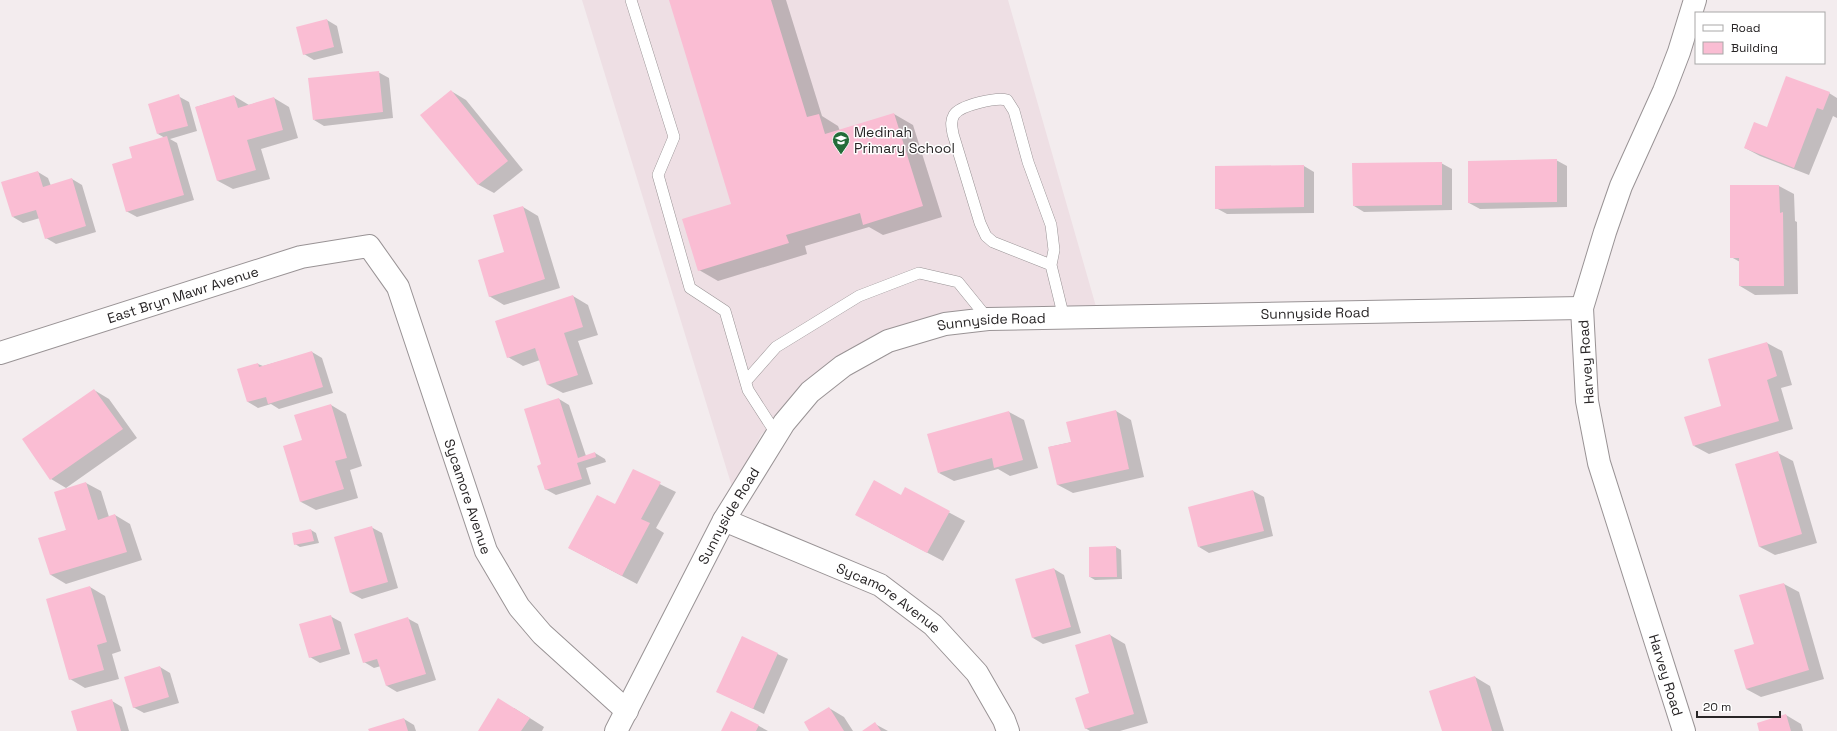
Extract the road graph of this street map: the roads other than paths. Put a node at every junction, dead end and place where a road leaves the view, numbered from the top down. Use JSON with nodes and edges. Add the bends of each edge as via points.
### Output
{"nodes":[{"id":1,"x":631,"y":0,"type":"edge"},
{"id":2,"x":1695,"y":0,"type":"edge"},
{"id":3,"x":369,"y":246,"type":"joint"},
{"id":4,"x":1051,"y":265,"type":"junction"},
{"id":5,"x":1582,"y":308,"type":"junction"},
{"id":6,"x":1064,"y":318,"type":"junction"},
{"id":7,"x":988,"y":319,"type":"junction"},
{"id":8,"x":0,"y":353,"type":"edge"},
{"id":9,"x":746,"y":381,"type":"junction"},
{"id":10,"x":777,"y":434,"type":"junction"},
{"id":11,"x":724,"y":520,"type":"junction"},
{"id":12,"x":626,"y":711,"type":"junction"},
{"id":13,"x":616,"y":731,"type":"edge"},
{"id":14,"x":1008,"y":731,"type":"edge"},
{"id":15,"x":1684,"y":731,"type":"edge"}],
"edges":[{"from":1,"to":9,"type":"lane","via":[[674,137],[658,175],[690,288],[725,311]]},
{"from":2,"to":5,"type":"street","name":"Harvey Road","via":[[1664,91],[1622,186],[1605,232]]},
{"from":3,"to":8,"type":"street","name":"East Bryn Mawr Avenue","via":[[301,257]]},
{"from":3,"to":12,"type":"street","name":"Sycamore Avenue","via":[[398,287],[486,551],[501,580],[542,634]]},
{"from":4,"to":4,"type":"lane","via":[[1054,250],[1051,225],[1028,162],[1014,111],[1007,100],[1001,98],[960,110],[954,114],[951,124],[953,134],[973,203],[986,236],[993,242]]},
{"from":4,"to":6,"type":"lane"},
{"from":5,"to":6,"type":"street","name":"Sunnyside Road"},
{"from":5,"to":15,"type":"street","name":"Harvey Road","via":[[1587,401],[1599,463]]},
{"from":6,"to":7,"type":"street","name":"Sunnyside Road"},
{"from":7,"to":9,"type":"lane","via":[[958,282],[919,273],[859,296],[776,347]]},
{"from":7,"to":10,"type":"street","name":"Sunnyside Road","via":[[945,324],[888,341],[849,362],[810,392]]},
{"from":9,"to":10,"type":"lane","via":[[748,390]]},
{"from":10,"to":11,"type":"street","name":"Sunnyside Road"},
{"from":11,"to":12,"type":"street","name":"Sunnyside Road"},
{"from":11,"to":14,"type":"street","name":"Sycamore Avenue","via":[[880,585],[933,625],[977,673]]},
{"from":12,"to":13,"type":"street","name":"Sunnyside Road"}]}
